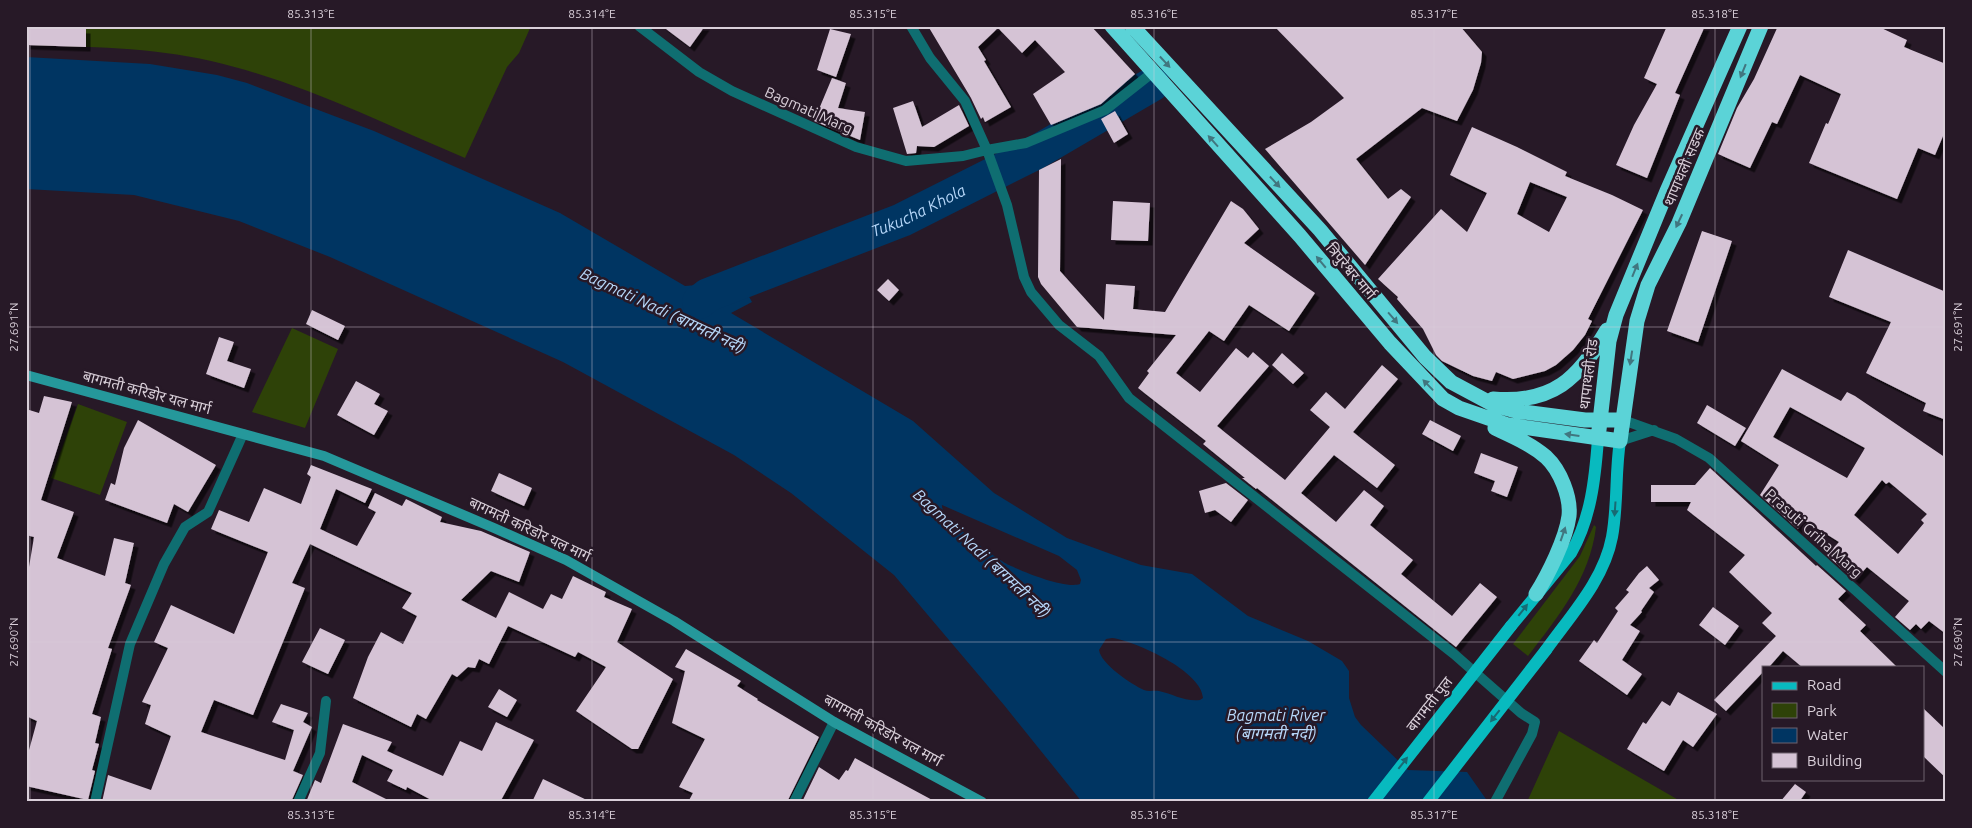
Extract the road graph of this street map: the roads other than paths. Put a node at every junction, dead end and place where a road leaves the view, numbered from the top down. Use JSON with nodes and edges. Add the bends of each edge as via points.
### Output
{"nodes":[{"id":1,"x":639,"y":26,"type":"edge"},
{"id":2,"x":911,"y":26,"type":"edge"},
{"id":3,"x":1112,"y":26,"type":"edge"},
{"id":4,"x":1132,"y":26,"type":"edge"},
{"id":5,"x":1740,"y":26,"type":"edge"},
{"id":6,"x":1761,"y":26,"type":"edge"},
{"id":7,"x":1152,"y":73,"type":"junction"},
{"id":8,"x":987,"y":150,"type":"junction"},
{"id":9,"x":1616,"y":315,"type":"junction"},
{"id":10,"x":26,"y":375,"type":"edge"},
{"id":11,"x":1474,"y":395,"type":"junction"},
{"id":12,"x":1468,"y":412,"type":"junction"},
{"id":13,"x":1623,"y":420,"type":"junction"},
{"id":14,"x":1600,"y":421,"type":"junction"},
{"id":15,"x":1654,"y":430,"type":"junction"},
{"id":16,"x":243,"y":434,"type":"junction"},
{"id":17,"x":1598,"y":439,"type":"junction"},
{"id":18,"x":1620,"y":441,"type":"junction"},
{"id":19,"x":1536,"y":594,"type":"junction"},
{"id":20,"x":1946,"y":672,"type":"edge"},
{"id":21,"x":326,"y":701,"type":"dead end"},
{"id":22,"x":834,"y":722,"type":"junction"},
{"id":23,"x":96,"y":802,"type":"edge"},
{"id":24,"x":298,"y":802,"type":"edge"},
{"id":25,"x":794,"y":802,"type":"edge"},
{"id":26,"x":982,"y":802,"type":"edge"},
{"id":27,"x":1373,"y":802,"type":"edge"},
{"id":28,"x":1428,"y":802,"type":"edge"},
{"id":29,"x":1495,"y":802,"type":"edge"}],
"edges":[{"from":1,"to":8,"type":"street","name":"Bagmati Marg","via":[[699,72],[732,91],[856,147],[906,161],[963,156]]},
{"from":2,"to":8,"type":"street","via":[[930,58],[965,101]]},
{"from":3,"to":7,"type":"highway","name":"त्रिपुरेश्वर मार्ग"},
{"from":4,"to":11,"type":"highway","name":"त्रिपुरेश्वर मार्ग","one_way":true,"via":[[1320,230],[1432,365],[1451,382]]},
{"from":9,"to":5,"type":"highway","name":"थापाथली सडक","one_way":true},
{"from":6,"to":13,"type":"highway","name":"थापाथली सडक","one_way":true,"via":[[1679,223],[1648,285],[1637,321]]},
{"from":7,"to":8,"type":"street","name":"Bagmati Marg","via":[[1104,110],[1026,143]]},
{"from":12,"to":7,"type":"highway","name":"त्रिपुरेश्वर मार्ग","one_way":true,"via":[[1443,399],[1428,385],[1300,236]]},
{"from":8,"to":29,"type":"street","via":[[1007,206],[1024,277],[1031,292],[1059,325],[1099,356],[1129,398],[1454,654],[1535,722],[1532,734]]},
{"from":9,"to":11,"type":"highway","via":[[1584,367],[1560,388],[1538,398],[1519,400]]},
{"from":9,"to":14,"type":"highway","name":"थापाथली रोड","via":[[1609,342]]},
{"from":10,"to":16,"type":"street","name":"बागमती करिडोर यल मार्ग"},
{"from":11,"to":14,"type":"highway","name":"त्रिपुरेश्वर मार्ग","via":[[1516,412]]},
{"from":17,"to":12,"type":"highway","name":"त्रिपुरेश्वर मार्ग","one_way":true,"via":[[1508,425]]},
{"from":19,"to":12,"type":"highway","one_way":true,"via":[[1569,517],[1566,492],[1546,457]]},
{"from":13,"to":14,"type":"highway","name":"त्रिपुरेश्वर मार्ग"},
{"from":13,"to":15,"type":"street","name":"Prasuti Griha Marg"},
{"from":13,"to":18,"type":"highway"},
{"from":14,"to":17,"type":"highway","name":"थापाथली रोड"},
{"from":15,"to":18,"type":"street"},
{"from":15,"to":20,"type":"street","name":"Prasuti Griha Marg","via":[[1708,458]]},
{"from":16,"to":22,"type":"street","name":"बागमती करिडोर यल मार्ग","via":[[324,456],[566,560],[674,621]]},
{"from":16,"to":23,"type":"street","via":[[208,512],[185,527],[164,564],[130,644]]},
{"from":17,"to":18,"type":"highway","name":"त्रिपुरेश्वर मार्ग"},
{"from":17,"to":19,"type":"main road","name":"बागमती पुल","via":[[1596,469],[1583,529],[1571,553]]},
{"from":18,"to":28,"type":"main road","one_way":true,"bridge":true,"via":[[1614,518],[1607,555],[1595,580],[1546,650]]},
{"from":27,"to":19,"type":"main road","name":"बागमती पुल","one_way":true,"bridge":true},
{"from":21,"to":24,"type":"street","via":[[320,753]]},
{"from":22,"to":25,"type":"street"},
{"from":22,"to":26,"type":"street","name":"बागमती करिडोर यल मार्ग"}]}
